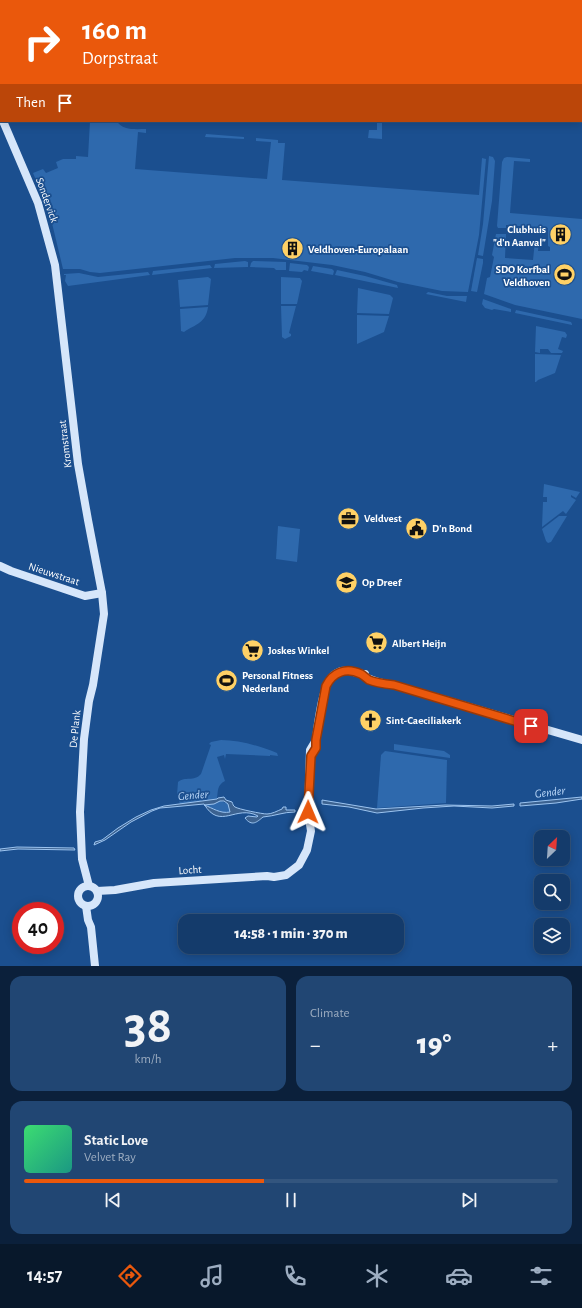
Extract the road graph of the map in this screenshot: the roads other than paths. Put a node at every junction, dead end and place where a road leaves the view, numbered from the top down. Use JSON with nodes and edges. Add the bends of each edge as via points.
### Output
{"nodes":[{"id":1,"x":3,"y":122,"type":"edge"},
{"id":2,"x":59,"y":290,"type":"joint"},
{"id":3,"x":0,"y":566,"type":"edge"},
{"id":4,"x":102,"y":593,"type":"junction"},
{"id":5,"x":582,"y":740,"type":"edge"},
{"id":6,"x":86,"y":887,"type":"junction"},
{"id":7,"x":98,"y":894,"type":"junction"},
{"id":8,"x":89,"y":906,"type":"junction"},
{"id":9,"x":95,"y":966,"type":"edge"}],
"edges":[{"from":1,"to":2,"type":"street","name":"Sondervick","via":[[38,203]]},
{"from":2,"to":4,"type":"street","name":"Kromstraat","via":[[78,464]]},
{"from":3,"to":4,"type":"street","name":"Nieuwstraat","via":[[85,596]]},
{"from":4,"to":6,"type":"street","name":"De Plank","via":[[104,614],[84,739],[80,812]]},
{"from":5,"to":7,"type":"street","name":"Locht","via":[[394,685],[368,680],[361,674],[341,671],[329,680],[316,740],[310,750],[311,831],[307,850],[299,865],[293,870],[267,876],[154,883]]},
{"from":6,"to":7,"type":"street","via":[[92,887]]},
{"from":6,"to":8,"type":"street","via":[[79,891],[78,897],[81,903]]},
{"from":7,"to":8,"type":"street","via":[[97,900]]},
{"from":8,"to":9,"type":"street","via":[[88,920]]}]}
